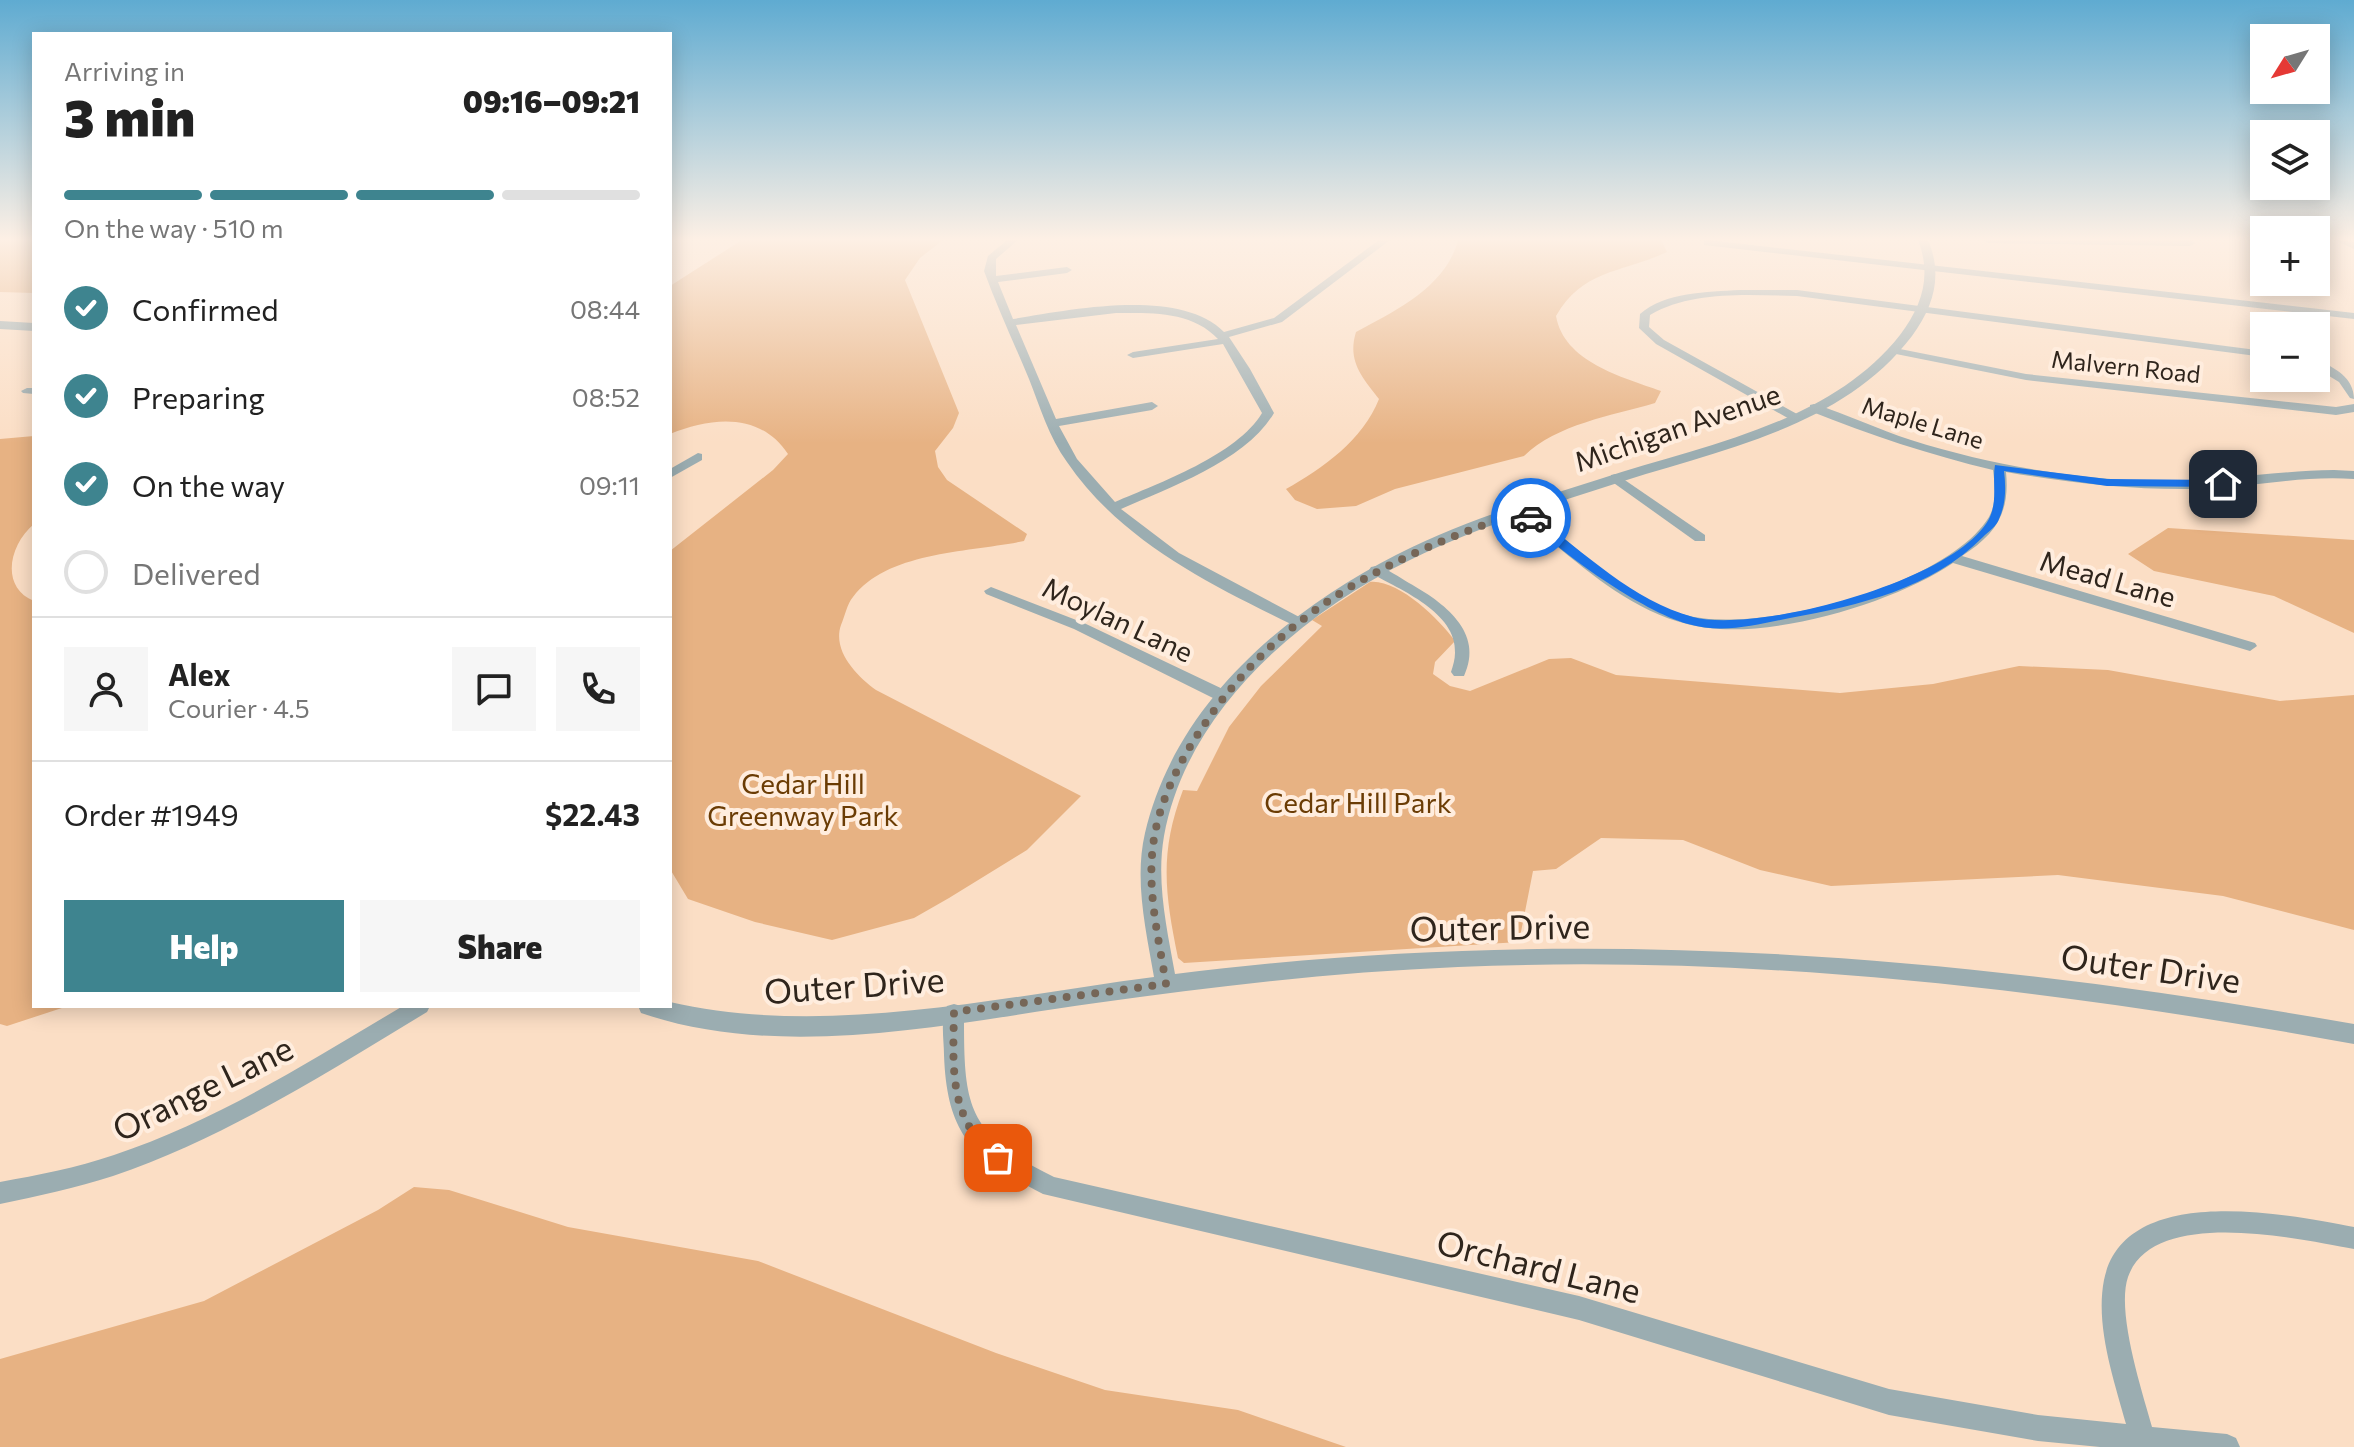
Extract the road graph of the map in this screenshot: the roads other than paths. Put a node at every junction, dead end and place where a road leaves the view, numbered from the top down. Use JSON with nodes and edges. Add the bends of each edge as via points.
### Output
{"nodes":[{"id":1,"x":1004,"y":308,"type":"edge"},
{"id":2,"x":1295,"y":308,"type":"edge"},
{"id":3,"x":1654,"y":308,"type":"edge"},
{"id":4,"x":1921,"y":308,"type":"edge"},
{"id":5,"x":1925,"y":308,"type":"junction"},
{"id":6,"x":2287,"y":308,"type":"edge"},
{"id":7,"x":2354,"y":316,"type":"edge"},
{"id":8,"x":1010,"y":323,"type":"junction"},
{"id":9,"x":0,"y":325,"type":"edge"},
{"id":10,"x":32,"y":327,"type":"edge"},
{"id":11,"x":1223,"y":339,"type":"junction"},
{"id":12,"x":1895,"y":351,"type":"junction"},
{"id":13,"x":2250,"y":352,"type":"edge"},
{"id":14,"x":1133,"y":355,"type":"dead end"},
{"id":15,"x":2330,"y":372,"type":"edge"},
{"id":16,"x":2354,"y":396,"type":"edge"},
{"id":17,"x":1152,"y":406,"type":"dead end"},
{"id":18,"x":1814,"y":408,"type":"junction"},
{"id":19,"x":2354,"y":408,"type":"edge"},
{"id":20,"x":1793,"y":417,"type":"junction"},
{"id":21,"x":1053,"y":423,"type":"junction"},
{"id":22,"x":698,"y":457,"type":"dead end"},
{"id":23,"x":1999,"y":467,"type":"junction"},
{"id":24,"x":672,"y":473,"type":"edge"},
{"id":25,"x":2354,"y":475,"type":"edge"},
{"id":26,"x":1616,"y":478,"type":"junction"},
{"id":27,"x":1113,"y":508,"type":"junction"},
{"id":28,"x":1523,"y":511,"type":"junction"},
{"id":29,"x":1700,"y":538,"type":"dead end"},
{"id":30,"x":1953,"y":558,"type":"junction"},
{"id":31,"x":1376,"y":570,"type":"junction"},
{"id":32,"x":991,"y":591,"type":"dead end"},
{"id":33,"x":1298,"y":622,"type":"junction"},
{"id":34,"x":2250,"y":646,"type":"dead end"},
{"id":35,"x":1459,"y":672,"type":"dead end"},
{"id":36,"x":1223,"y":696,"type":"junction"},
{"id":37,"x":1166,"y":984,"type":"junction"},
{"id":38,"x":417,"y":1008,"type":"edge"},
{"id":39,"x":657,"y":1008,"type":"edge"},
{"id":40,"x":954,"y":1012,"type":"junction"},
{"id":41,"x":2354,"y":1034,"type":"edge"},
{"id":42,"x":0,"y":1193,"type":"edge"},
{"id":43,"x":2354,"y":1238,"type":"edge"},
{"id":44,"x":2143,"y":1438,"type":"junction"},
{"id":45,"x":2227,"y":1447,"type":"edge"}],
"edges":[{"from":1,"to":8,"type":"street"},
{"from":2,"to":11,"type":"street","via":[[1278,320]]},
{"from":3,"to":20,"type":"street","via":[[1642,319],[1647,333]]},
{"from":4,"to":5,"type":"street"},
{"from":5,"to":12,"type":"street","name":"Michigan Avenue"},
{"from":5,"to":13,"type":"street"},
{"from":6,"to":7,"type":"street"},
{"from":8,"to":11,"type":"street","via":[[1137,309],[1206,323]]},
{"from":8,"to":21,"type":"street"},
{"from":9,"to":10,"type":"street"},
{"from":11,"to":14,"type":"street"},
{"from":11,"to":27,"type":"street","via":[[1259,394],[1268,413],[1265,422],[1209,462]]},
{"from":12,"to":18,"type":"street","name":"Michigan Avenue","via":[[1857,384]]},
{"from":12,"to":19,"type":"street","name":"Malvern Road","via":[[2026,377],[2336,411]]},
{"from":15,"to":16,"type":"street"},
{"from":17,"to":21,"type":"street"},
{"from":18,"to":20,"type":"street","name":"Michigan Avenue"},
{"from":18,"to":23,"type":"street","name":"Maple Lane","via":[[1924,451]]},
{"from":20,"to":26,"type":"street","name":"Michigan Avenue"},
{"from":21,"to":27,"type":"street","via":[[1074,464]]},
{"from":22,"to":24,"type":"street"},
{"from":23,"to":25,"type":"street","name":"Maple Lane","via":[[2071,479],[2168,485],[2314,473]]},
{"from":23,"to":30,"type":"street","via":[[1994,520]]},
{"from":26,"to":28,"type":"street","name":"Michigan Avenue"},
{"from":26,"to":29,"type":"street"},
{"from":27,"to":33,"type":"street","via":[[1199,572]]},
{"from":28,"to":30,"type":"street","via":[[1642,601],[1691,621],[1718,625],[1751,624],[1850,603],[1893,590]]},
{"from":28,"to":31,"type":"street","name":"Michigan Avenue"},
{"from":30,"to":34,"type":"street","name":"Mead Lane"},
{"from":31,"to":33,"type":"street","name":"Michigan Avenue"},
{"from":31,"to":35,"type":"street","via":[[1448,616],[1460,630],[1464,659]]},
{"from":32,"to":36,"type":"street","name":"Moylan Lane","via":[[1079,626]]},
{"from":33,"to":36,"type":"street","name":"Michigan Avenue"},
{"from":36,"to":37,"type":"street","name":"Michigan Avenue","via":[[1173,781],[1155,832],[1150,888]]},
{"from":37,"to":40,"type":"street","name":"Outer Drive"},
{"from":37,"to":41,"type":"street","name":"Outer Drive","via":[[1332,965],[1506,957],[1744,959],[2078,989]]},
{"from":38,"to":42,"type":"street","name":"Orange Lane","via":[[232,1116],[168,1147],[81,1177]]},
{"from":39,"to":40,"type":"street","name":"Outer Drive","via":[[718,1023],[786,1028]]},
{"from":40,"to":44,"type":"street","name":"Orchard Lane","via":[[953,1075],[966,1124],[995,1157],[1051,1187],[1579,1308],[1889,1402],[2038,1428]]},
{"from":43,"to":44,"type":"street","via":[[2212,1219],[2147,1238],[2129,1254],[2116,1274],[2114,1293],[2124,1369]]},
{"from":44,"to":45,"type":"street","name":"Orchard Lane"}]}
